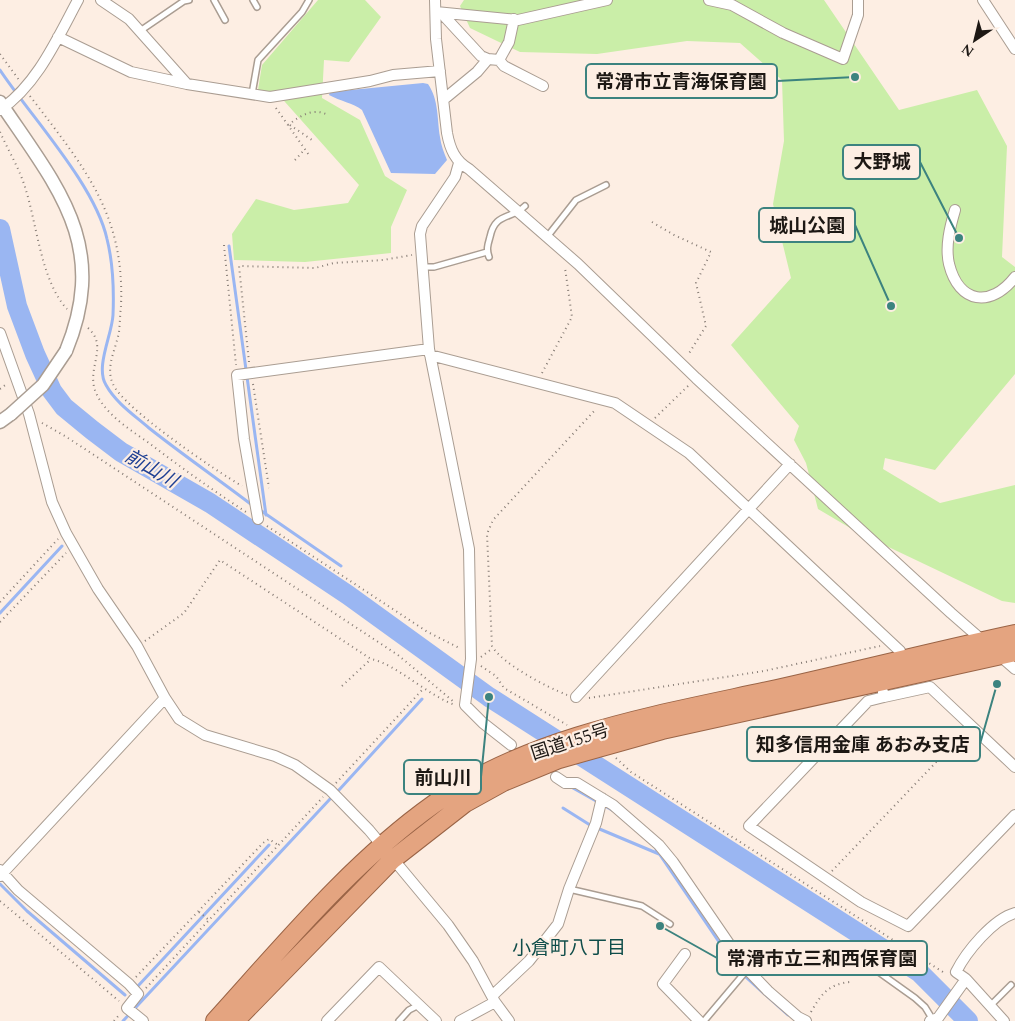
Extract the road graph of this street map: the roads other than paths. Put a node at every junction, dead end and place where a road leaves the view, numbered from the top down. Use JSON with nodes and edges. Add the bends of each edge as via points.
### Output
{"nodes":[{"id":1,"x":78,"y":0,"type":"edge"},
{"id":2,"x":101,"y":0,"type":"edge"},
{"id":3,"x":189,"y":0,"type":"edge"},
{"id":4,"x":214,"y":0,"type":"edge"},
{"id":5,"x":253,"y":0,"type":"edge"},
{"id":6,"x":309,"y":0,"type":"edge"},
{"id":7,"x":435,"y":0,"type":"edge"},
{"id":8,"x":607,"y":0,"type":"edge"},
{"id":9,"x":709,"y":0,"type":"edge"},
{"id":10,"x":858,"y":0,"type":"edge"},
{"id":11,"x":983,"y":0,"type":"edge"},
{"id":12,"x":257,"y":7,"type":"dead end"},
{"id":13,"x":440,"y":13,"type":"junction"},
{"id":14,"x":514,"y":19,"type":"junction"},
{"id":15,"x":225,"y":20,"type":"dead end"},
{"id":16,"x":140,"y":31,"type":"junction"},
{"id":17,"x":58,"y":37,"type":"junction"},
{"id":18,"x":1015,"y":49,"type":"edge"},
{"id":19,"x":488,"y":59,"type":"junction"},
{"id":20,"x":499,"y":60,"type":"junction"},
{"id":21,"x":440,"y":71,"type":"junction"},
{"id":22,"x":187,"y":84,"type":"junction"},
{"id":23,"x":543,"y":86,"type":"dead end"},
{"id":24,"x":252,"y":94,"type":"junction"},
{"id":25,"x":443,"y":100,"type":"junction"},
{"id":26,"x":1,"y":107,"type":"edge"},
{"id":27,"x":459,"y":163,"type":"junction"},
{"id":28,"x":606,"y":185,"type":"dead end"},
{"id":29,"x":521,"y":209,"type":"junction"},
{"id":30,"x":955,"y":210,"type":"dead end"},
{"id":31,"x":547,"y":237,"type":"junction"},
{"id":32,"x":422,"y":267,"type":"junction"},
{"id":33,"x":1015,"y":277,"type":"edge"},
{"id":34,"x":0,"y":333,"type":"edge"},
{"id":35,"x":430,"y":352,"type":"junction"},
{"id":36,"x":0,"y":422,"type":"edge"},
{"id":37,"x":790,"y":464,"type":"junction"},
{"id":38,"x":749,"y":509,"type":"junction"},
{"id":39,"x":258,"y":520,"type":"dead end"},
{"id":40,"x":1015,"y":634,"type":"edge"},
{"id":41,"x":984,"y":641,"type":"junction"},
{"id":42,"x":1008,"y":654,"type":"edge"},
{"id":43,"x":904,"y":661,"type":"junction"},
{"id":44,"x":1015,"y":668,"type":"edge"},
{"id":45,"x":882,"y":690,"type":"junction"},
{"id":46,"x":576,"y":697,"type":"road end"},
{"id":47,"x":165,"y":698,"type":"junction"},
{"id":48,"x":590,"y":742,"type":"junction"},
{"id":49,"x":512,"y":745,"type":"dead end"},
{"id":50,"x":1015,"y":767,"type":"edge"},
{"id":51,"x":556,"y":777,"type":"dead end"},
{"id":52,"x":602,"y":798,"type":"junction"},
{"id":53,"x":1015,"y":815,"type":"edge"},
{"id":54,"x":387,"y":853,"type":"junction"},
{"id":55,"x":1,"y":873,"type":"edge"},
{"id":56,"x":569,"y":889,"type":"junction"},
{"id":57,"x":1015,"y":913,"type":"edge"},
{"id":58,"x":670,"y":924,"type":"dead end"},
{"id":59,"x":845,"y":948,"type":"dead end"},
{"id":60,"x":685,"y":954,"type":"dead end"},
{"id":61,"x":747,"y":969,"type":"junction"},
{"id":62,"x":963,"y":982,"type":"junction"},
{"id":63,"x":1011,"y":985,"type":"dead end"},
{"id":64,"x":494,"y":999,"type":"junction"},
{"id":65,"x":419,"y":1005,"type":"junction"},
{"id":66,"x":991,"y":1005,"type":"junction"},
{"id":67,"x":133,"y":1013,"type":"edge"},
{"id":68,"x":938,"y":1019,"type":"edge"},
{"id":69,"x":215,"y":1021,"type":"edge"},
{"id":70,"x":235,"y":1021,"type":"edge"},
{"id":71,"x":327,"y":1021,"type":"edge"},
{"id":72,"x":399,"y":1021,"type":"edge"},
{"id":73,"x":436,"y":1021,"type":"edge"},
{"id":74,"x":460,"y":1021,"type":"edge"},
{"id":75,"x":509,"y":1021,"type":"edge"},
{"id":76,"x":699,"y":1021,"type":"edge"},
{"id":77,"x":704,"y":1021,"type":"edge"},
{"id":78,"x":806,"y":1021,"type":"edge"},
{"id":79,"x":1004,"y":1021,"type":"edge"}],
"edges":[{"from":1,"to":17,"type":"street"},
{"from":2,"to":16,"type":"street","via":[[129,19]]},
{"from":3,"to":16,"type":"lane"},
{"from":4,"to":15,"type":"lane"},
{"from":5,"to":12,"type":"lane"},
{"from":6,"to":24,"type":"lane","via":[[258,60]]},
{"from":7,"to":13,"type":"street"},
{"from":8,"to":14,"type":"street"},
{"from":9,"to":10,"type":"street","via":[[732,5],[783,33],[842,59],[858,15]]},
{"from":11,"to":18,"type":"street"},
{"from":13,"to":14,"type":"street"},
{"from":13,"to":19,"type":"street"},
{"from":13,"to":21,"type":"street"},
{"from":14,"to":20,"type":"street","via":[[509,42]]},
{"from":16,"to":22,"type":"street"},
{"from":17,"to":22,"type":"street","via":[[130,72]]},
{"from":17,"to":26,"type":"street","via":[[24,88]]},
{"from":19,"to":20,"type":"street"},
{"from":19,"to":25,"type":"street"},
{"from":20,"to":23,"type":"street","via":[[504,66]]},
{"from":21,"to":24,"type":"street","via":[[393,75],[270,97]]},
{"from":21,"to":25,"type":"street"},
{"from":22,"to":24,"type":"street"},
{"from":25,"to":27,"type":"street","via":[[450,147]]},
{"from":26,"to":36,"type":"street","bridge":true,"via":[[58,188],[70,212],[83,259],[80,310],[66,350],[43,385]]},
{"from":27,"to":29,"type":"street"},
{"from":27,"to":32,"type":"street","via":[[455,177],[422,226]]},
{"from":28,"to":31,"type":"lane","via":[[576,200]]},
{"from":29,"to":31,"type":"street"},
{"from":29,"to":32,"type":"lane","via":[[505,216],[491,228],[488,254]]},
{"from":30,"to":33,"type":"street","via":[[949,230],[948,253],[959,287],[972,297],[981,299],[991,297],[1008,286]]},
{"from":31,"to":37,"type":"street"},
{"from":32,"to":35,"type":"street"},
{"from":34,"to":47,"type":"street","via":[[31,422],[52,502],[73,547],[137,646]]},
{"from":35,"to":38,"type":"street","via":[[615,403],[690,453]]},
{"from":35,"to":39,"type":"street","via":[[237,375]]},
{"from":35,"to":49,"type":"street","via":[[469,549],[471,663],[465,695],[467,709]]},
{"from":37,"to":38,"type":"street"},
{"from":37,"to":41,"type":"street"},
{"from":38,"to":43,"type":"street","via":[[900,651]]},
{"from":38,"to":46,"type":"street"},
{"from":40,"to":41,"type":"highway","name":"国道155号"},
{"from":41,"to":42,"type":"street"},
{"from":41,"to":43,"type":"highway","name":"国道155号"},
{"from":42,"to":44,"type":"street"},
{"from":42,"to":45,"type":"highway","name":"国道155号"},
{"from":43,"to":48,"type":"highway","name":"国道155号","via":[[652,717]]},
{"from":45,"to":48,"type":"highway","name":"国道155号"},
{"from":45,"to":50,"type":"street","via":[[930,687]]},
{"from":45,"to":53,"type":"street","via":[[749,826],[861,902],[908,926]]},
{"from":47,"to":54,"type":"street","via":[[179,719],[195,730],[306,771],[330,790]]},
{"from":47,"to":55,"type":"street"},
{"from":48,"to":54,"type":"highway","name":"国道155号","via":[[503,782]]},
{"from":48,"to":54,"type":"highway","name":"国道155号","via":[[543,748],[463,786],[435,803]]},
{"from":51,"to":52,"type":"street","via":[[565,783],[577,783]]},
{"from":52,"to":56,"type":"street","via":[[596,823]]},
{"from":52,"to":61,"type":"street","via":[[629,816],[673,862]]},
{"from":54,"to":64,"type":"street","via":[[448,924],[474,961]]},
{"from":54,"to":69,"type":"highway","name":"国道155号","via":[[345,882]]},
{"from":54,"to":70,"type":"highway","name":"国道155号"},
{"from":55,"to":67,"type":"street","via":[[129,984],[138,994]]},
{"from":56,"to":58,"type":"lane","via":[[642,906]]},
{"from":56,"to":64,"type":"street","via":[[558,924]]},
{"from":57,"to":62,"type":"street","via":[[985,934],[964,957],[956,972]]},
{"from":59,"to":68,"type":"lane","via":[[915,998]]},
{"from":60,"to":76,"type":"street","via":[[663,984]]},
{"from":61,"to":77,"type":"lane"},
{"from":61,"to":78,"type":"street","via":[[768,991]]},
{"from":62,"to":66,"type":"street"},
{"from":62,"to":68,"type":"street"},
{"from":63,"to":66,"type":"lane"},
{"from":64,"to":74,"type":"street"},
{"from":64,"to":75,"type":"street"},
{"from":65,"to":71,"type":"street","via":[[379,967]]},
{"from":65,"to":72,"type":"lane"},
{"from":65,"to":73,"type":"street"},
{"from":66,"to":79,"type":"street"}]}
